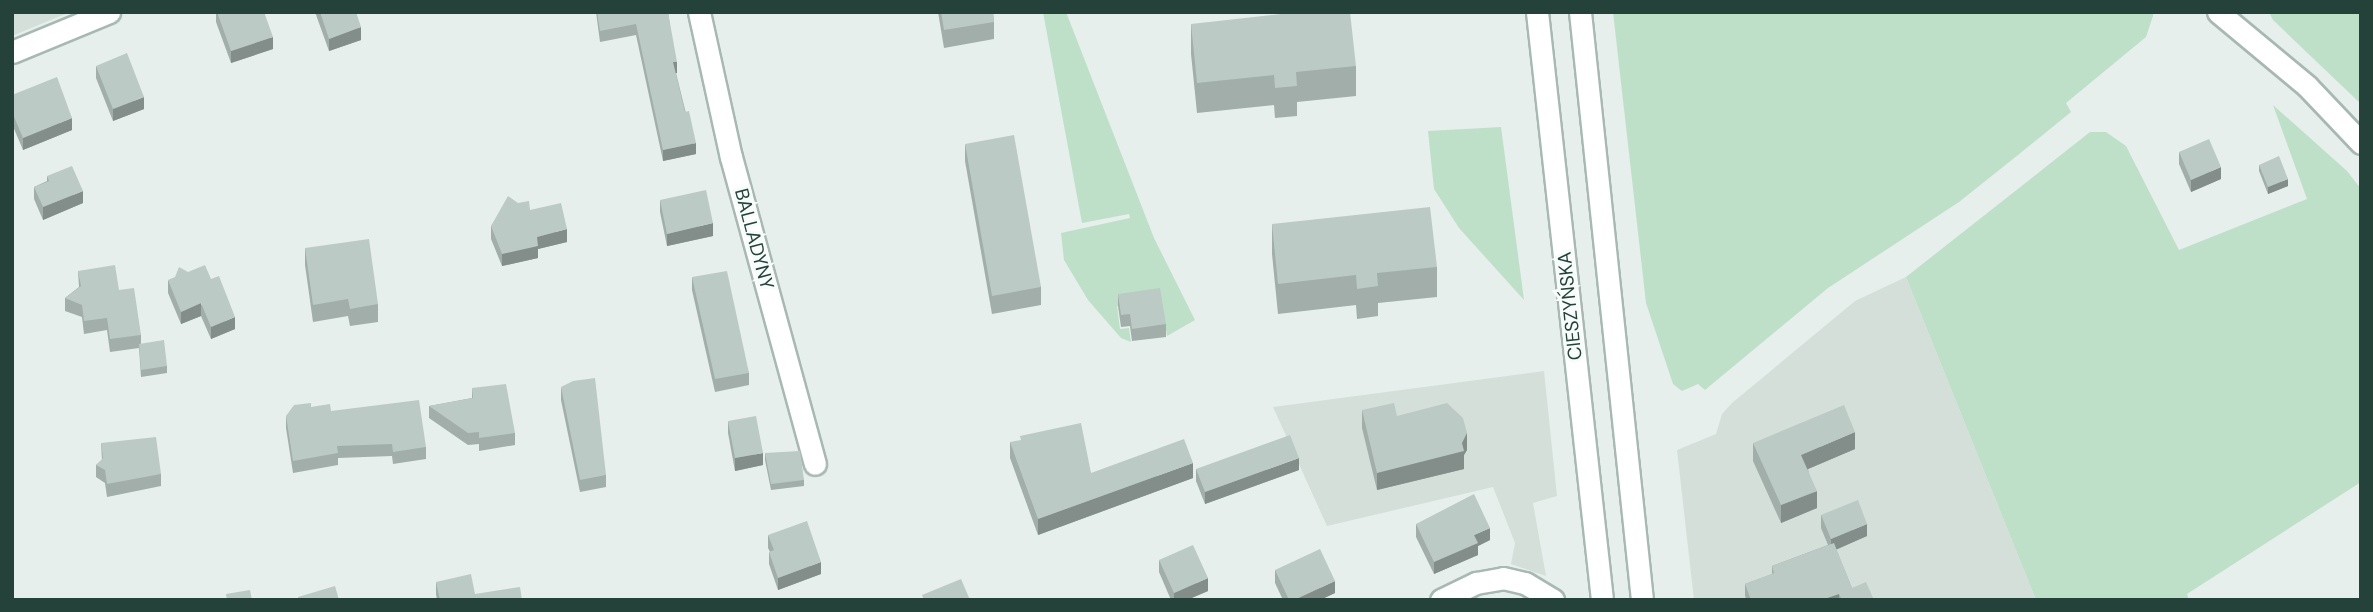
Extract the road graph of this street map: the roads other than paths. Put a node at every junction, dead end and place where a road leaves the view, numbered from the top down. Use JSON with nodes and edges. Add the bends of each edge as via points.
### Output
{"nodes":[{"id":1,"x":109,"y":12,"type":"edge"},
{"id":2,"x":699,"y":12,"type":"edge"},
{"id":3,"x":1537,"y":12,"type":"edge"},
{"id":4,"x":1580,"y":12,"type":"edge"},
{"id":5,"x":2218,"y":12,"type":"edge"},
{"id":6,"x":12,"y":52,"type":"edge"},
{"id":7,"x":2361,"y":142,"type":"edge"},
{"id":8,"x":815,"y":464,"type":"dead end"},
{"id":9,"x":1441,"y":600,"type":"edge"},
{"id":10,"x":1553,"y":600,"type":"edge"},
{"id":11,"x":1602,"y":600,"type":"edge"},
{"id":12,"x":1642,"y":600,"type":"edge"}],
"edges":[{"from":1,"to":6,"type":"main road"},
{"from":2,"to":8,"type":"main road","name":"BALLADYNY","via":[[731,157]]},
{"from":3,"to":11,"type":"main road","name":"CIESZYŃSKA"},
{"from":4,"to":12,"type":"main road","name":"CIESZYŃSKA"},
{"from":5,"to":7,"type":"main road","via":[[2307,86]]},
{"from":9,"to":10,"type":"main road","via":[[1476,583],[1503,578],[1525,583]]}]}
